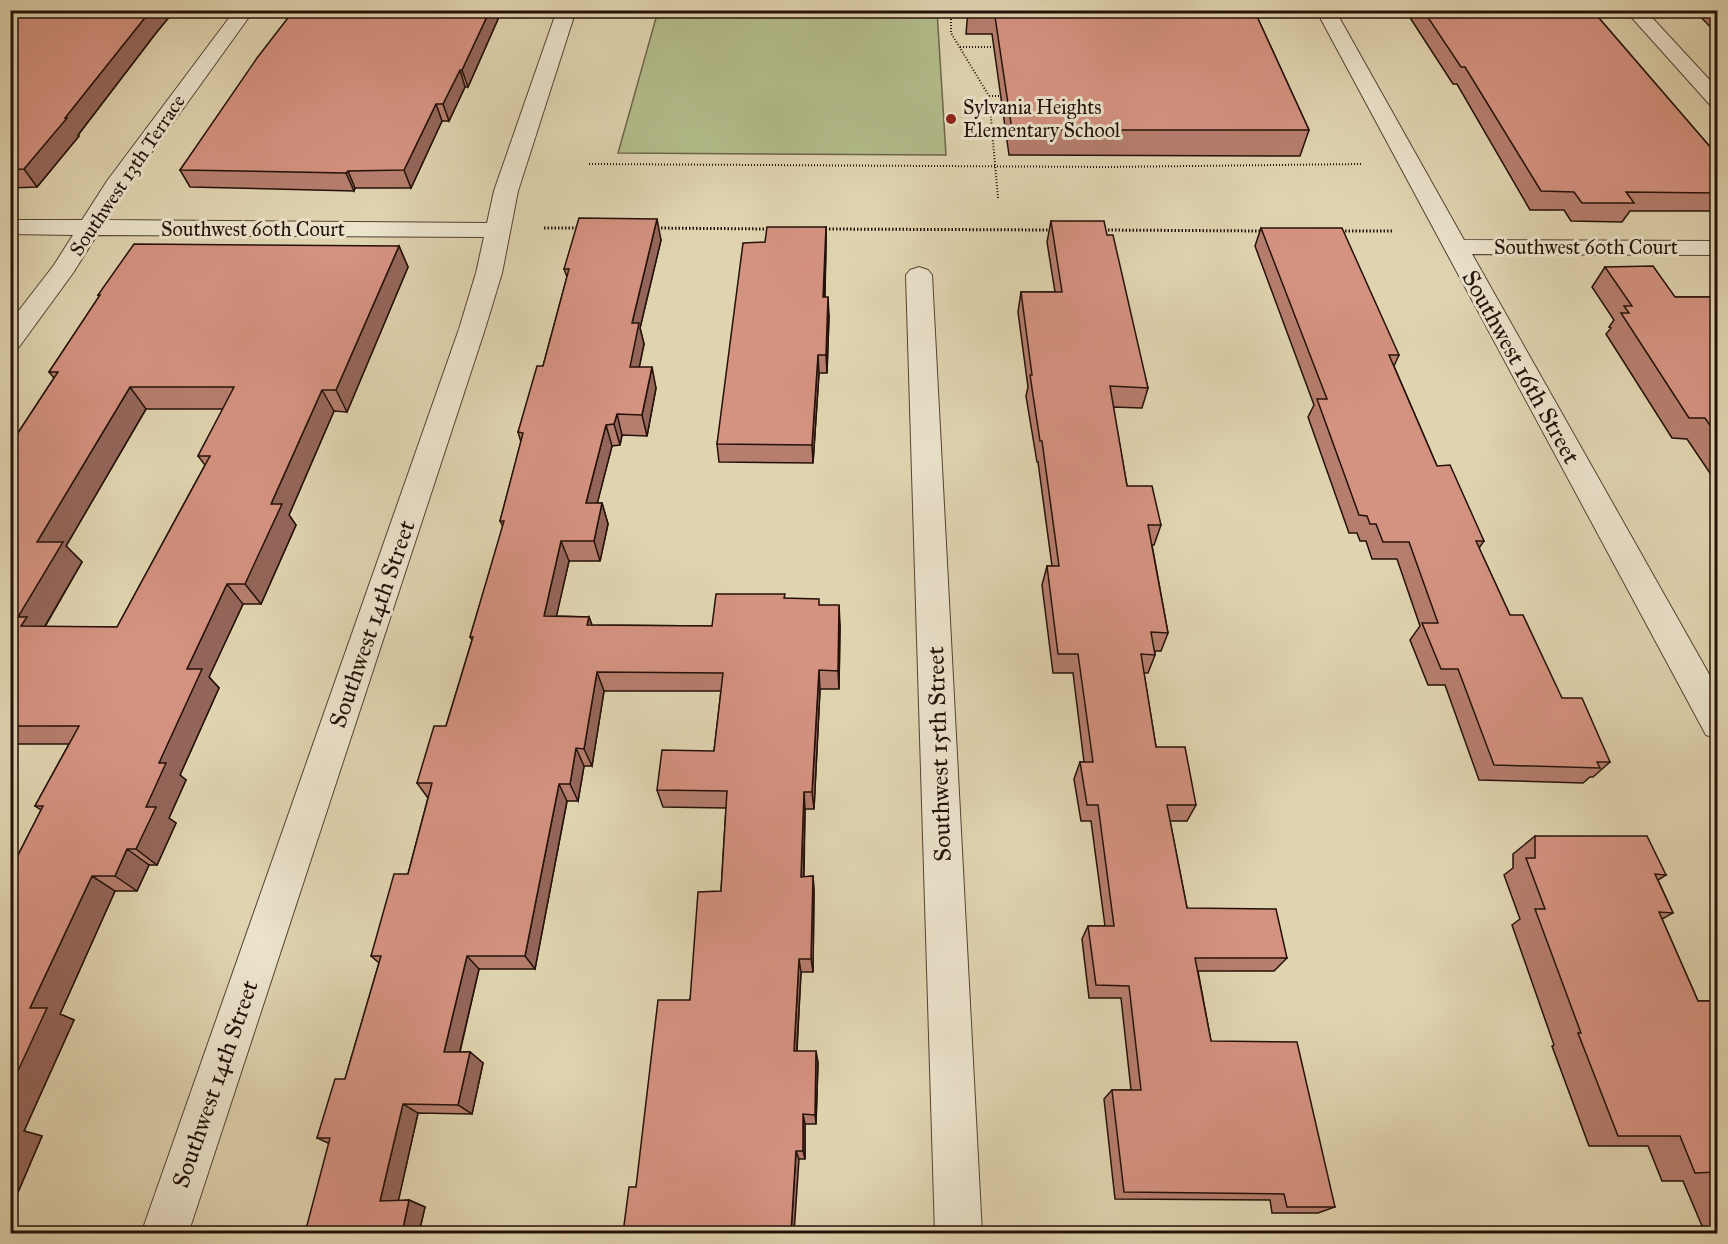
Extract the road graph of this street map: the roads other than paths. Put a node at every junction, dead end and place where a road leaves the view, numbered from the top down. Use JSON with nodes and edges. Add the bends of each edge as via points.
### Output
{"nodes":[{"id":1,"x":245,"y":10,"type":"edge"},
{"id":2,"x":567,"y":10,"type":"edge"},
{"id":3,"x":1325,"y":10,"type":"edge"},
{"id":4,"x":1634,"y":10,"type":"edge"},
{"id":5,"x":1718,"y":102,"type":"edge"},
{"id":6,"x":10,"y":227,"type":"edge"},
{"id":7,"x":89,"y":227,"type":"junction"},
{"id":8,"x":496,"y":230,"type":"junction"},
{"id":9,"x":1455,"y":247,"type":"junction"},
{"id":10,"x":1718,"y":248,"type":"edge"},
{"id":11,"x":919,"y":275,"type":"dead end"},
{"id":12,"x":10,"y":341,"type":"edge"},
{"id":13,"x":1718,"y":724,"type":"edge"},
{"id":14,"x":164,"y":1233,"type":"edge"},
{"id":15,"x":959,"y":1233,"type":"edge"}],
"edges":[{"from":1,"to":7,"type":"street","name":"Southwest 13th Terrace"},
{"from":2,"to":8,"type":"street","name":"Southwest 14th Street"},
{"from":3,"to":9,"type":"street","name":"Southwest 16th Street"},
{"from":4,"to":5,"type":"street"},
{"from":6,"to":7,"type":"street","name":"Southwest 60th Court"},
{"from":7,"to":8,"type":"street","name":"Southwest 60th Court"},
{"from":7,"to":12,"type":"street","name":"Southwest 13th Terrace"},
{"from":8,"to":14,"type":"street","name":"Southwest 14th Street","via":[[489,273],[472,329]]},
{"from":9,"to":10,"type":"street","name":"Southwest 60th Court"},
{"from":9,"to":13,"type":"street","name":"Southwest 16th Street"},
{"from":11,"to":15,"type":"street","name":"Southwest 15th Street"}]}
